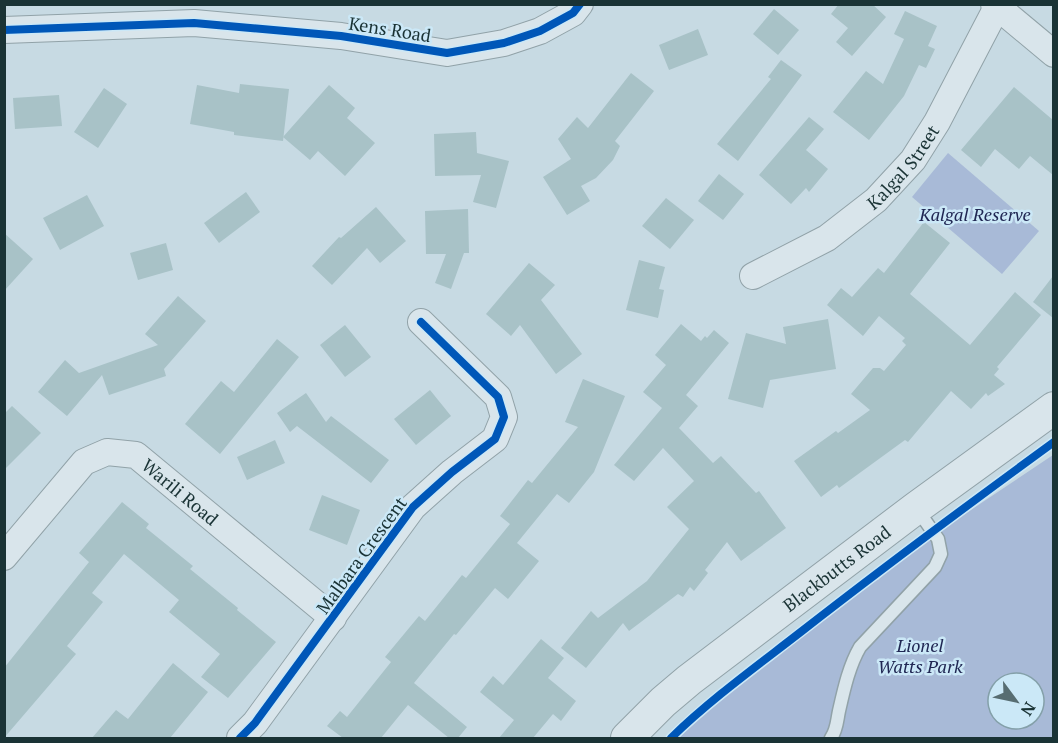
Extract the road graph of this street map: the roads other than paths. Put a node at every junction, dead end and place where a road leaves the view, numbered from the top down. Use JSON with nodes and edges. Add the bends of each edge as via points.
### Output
{"nodes":[{"id":1,"x":580,"y":4,"type":"edge"},
{"id":2,"x":996,"y":6,"type":"edge"},
{"id":3,"x":194,"y":14,"type":"edge"},
{"id":4,"x":4,"y":30,"type":"edge"},
{"id":5,"x":1053,"y":54,"type":"edge"},
{"id":6,"x":753,"y":276,"type":"dead end"},
{"id":7,"x":421,"y":322,"type":"dead end"},
{"id":8,"x":1053,"y":408,"type":"edge"},
{"id":9,"x":916,"y":508,"type":"junction"},
{"id":10,"x":4,"y":557,"type":"edge"},
{"id":11,"x":333,"y":618,"type":"junction"},
{"id":12,"x":240,"y":738,"type":"edge"},
{"id":13,"x":627,"y":738,"type":"edge"},
{"id":14,"x":831,"y":738,"type":"edge"}],
"edges":[{"from":1,"to":3,"type":"street","name":"Kens Road","via":[[573,13],[540,31],[504,43],[447,53]]},
{"from":2,"to":5,"type":"street"},
{"from":2,"to":6,"type":"street","name":"Kalgal Street","via":[[937,122],[913,160],[876,200],[827,238]]},
{"from":3,"to":4,"type":"street","name":"Kens Road"},
{"from":7,"to":11,"type":"street","name":"Malbara Crescent","via":[[498,397],[504,417],[495,439],[413,507]]},
{"from":8,"to":9,"type":"street","name":"Blackbutts Road"},
{"from":9,"to":13,"type":"street","name":"Blackbutts Road","via":[[689,680]]},
{"from":9,"to":14,"type":"lane","via":[[938,539],[941,554],[935,567],[860,646],[853,658]]},
{"from":10,"to":11,"type":"street","name":"Warili Road","via":[[84,462],[106,452],[136,455]]},
{"from":11,"to":12,"type":"street","name":"Malbara Crescent"}]}
